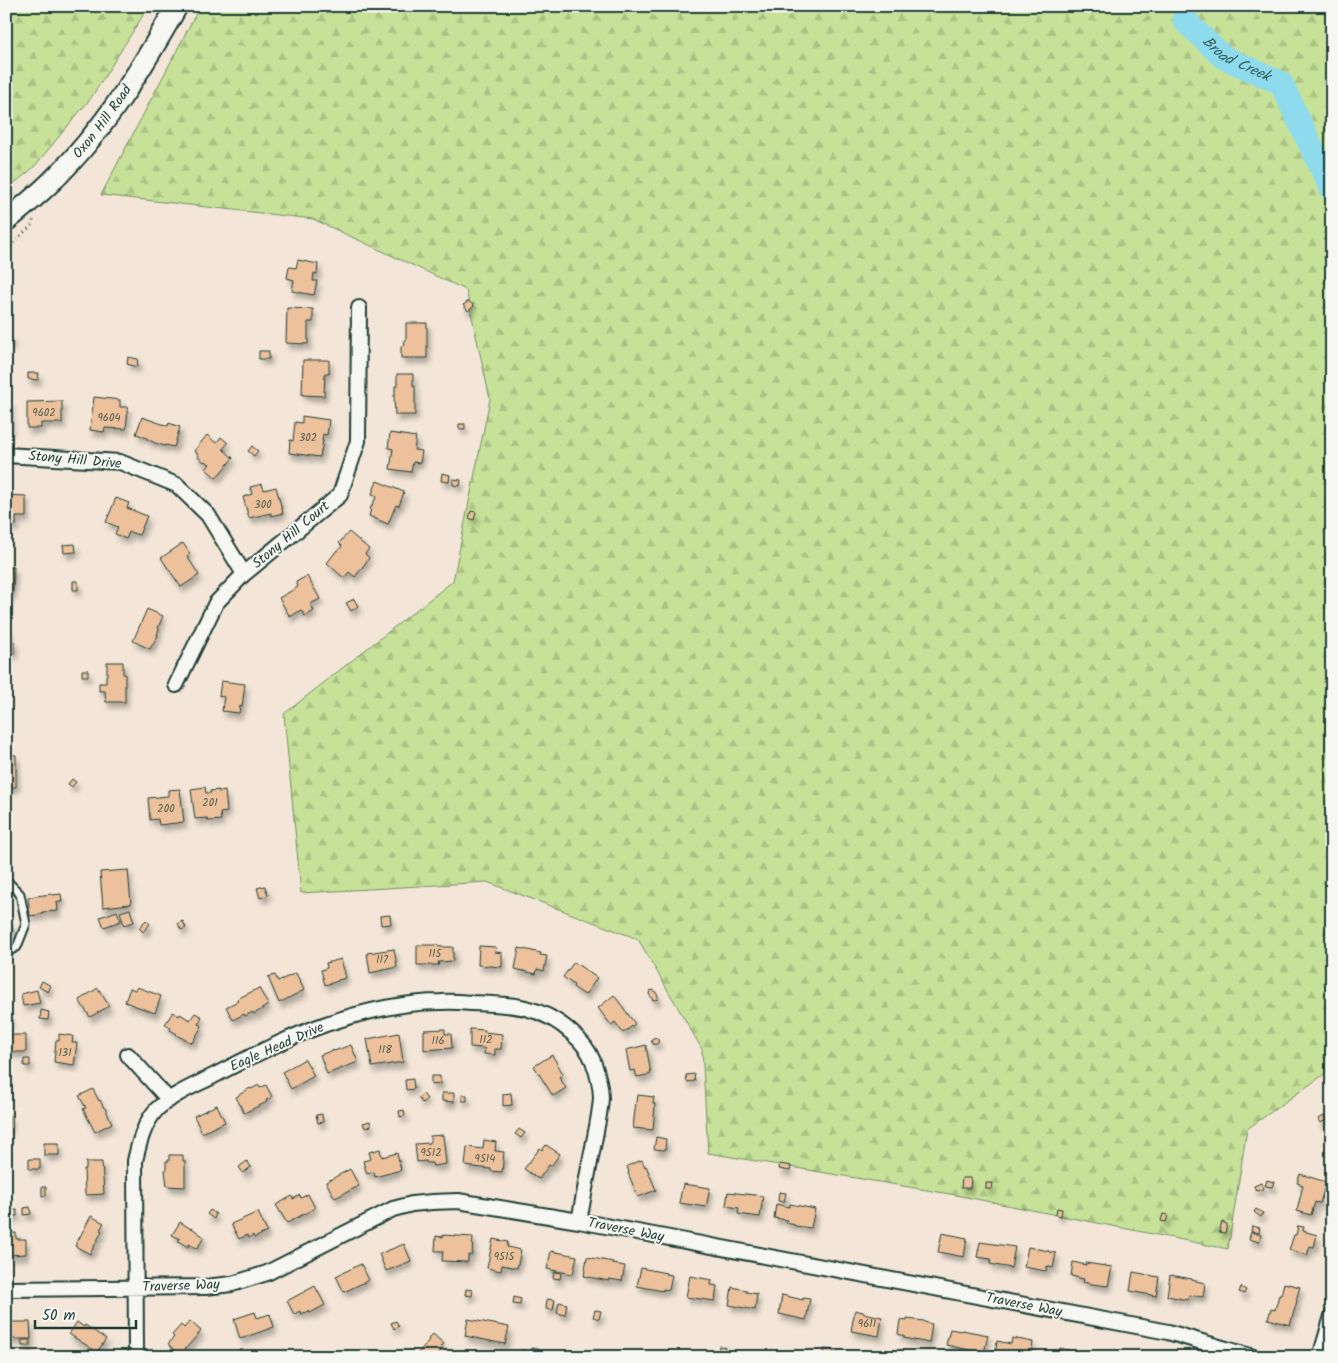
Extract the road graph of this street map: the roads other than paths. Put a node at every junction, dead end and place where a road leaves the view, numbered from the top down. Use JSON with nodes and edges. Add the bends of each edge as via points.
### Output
{"nodes":[{"id":1,"x":177,"y":6,"type":"edge"},
{"id":2,"x":6,"y":222,"type":"edge"},
{"id":3,"x":359,"y":308,"type":"dead end"},
{"id":4,"x":6,"y":455,"type":"edge"},
{"id":5,"x":244,"y":574,"type":"junction"},
{"id":6,"x":176,"y":685,"type":"dead end"},
{"id":7,"x":6,"y":882,"type":"edge"},
{"id":8,"x":6,"y":953,"type":"edge"},
{"id":9,"x":128,"y":1055,"type":"dead end"},
{"id":10,"x":169,"y":1100,"type":"junction"},
{"id":11,"x":579,"y":1221,"type":"junction"},
{"id":12,"x":136,"y":1288,"type":"junction"},
{"id":13,"x":6,"y":1290,"type":"edge"},
{"id":14,"x":1332,"y":1316,"type":"edge"},
{"id":15,"x":136,"y":1357,"type":"edge"},
{"id":16,"x":1253,"y":1357,"type":"edge"},
{"id":17,"x":1320,"y":1357,"type":"edge"}],
"edges":[{"from":1,"to":2,"type":"main road","name":"Oxon Hill Road","via":[[130,85],[87,142],[53,180]]},
{"from":3,"to":5,"type":"street","name":"Stony Hill Court","via":[[358,441],[340,495]]},
{"from":4,"to":5,"type":"street","name":"Stony Hill Drive","via":[[120,462],[177,485],[208,515]]},
{"from":5,"to":6,"type":"street","name":"Stony Hill Court","via":[[216,603]]},
{"from":7,"to":8,"type":"lane","via":[[20,894],[26,924],[17,947]]},
{"from":9,"to":10,"type":"street"},
{"from":10,"to":11,"type":"street","name":"Eagle Head Drive","via":[[298,1034],[356,1016],[406,1005],[440,1002],[498,1003],[530,1008],[550,1017],[578,1039],[593,1060],[600,1084],[598,1124]]},
{"from":10,"to":12,"type":"street","name":"Eagle Head Drive","via":[[148,1122],[135,1161]]},
{"from":11,"to":12,"type":"street","name":"Traverse Way","via":[[458,1201],[412,1204],[374,1218],[250,1279],[205,1287]]},
{"from":11,"to":16,"type":"street","name":"Traverse Way","via":[[1168,1332]]},
{"from":12,"to":13,"type":"street","name":"Traverse Way"},
{"from":12,"to":15,"type":"street","name":"Eagle Head Drive"},
{"from":14,"to":17,"type":"street"}]}
